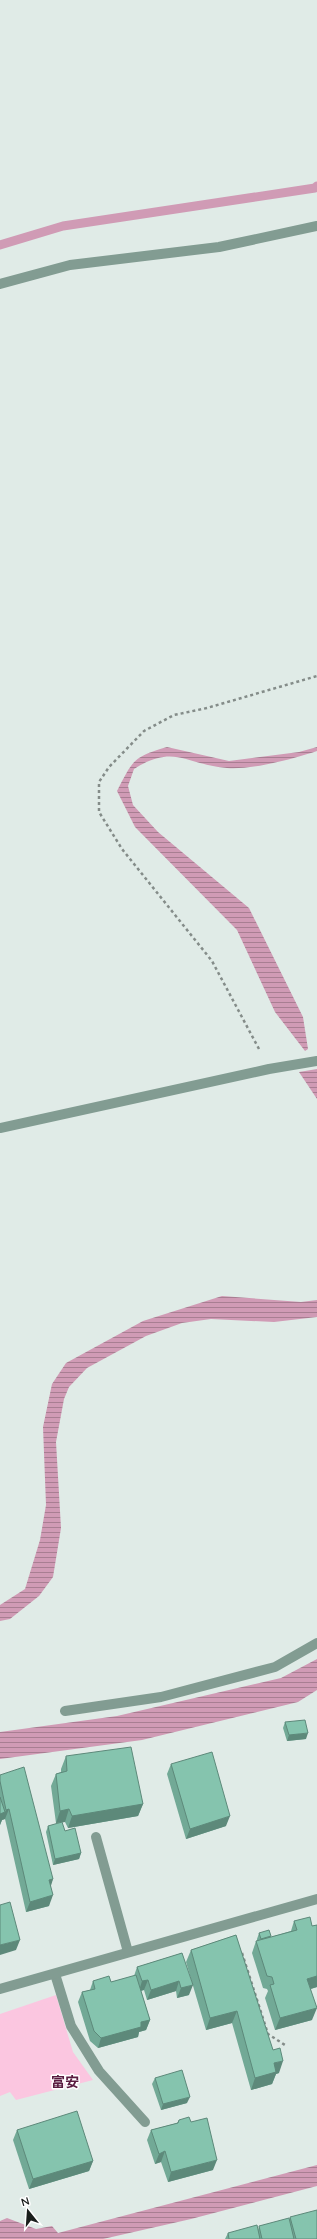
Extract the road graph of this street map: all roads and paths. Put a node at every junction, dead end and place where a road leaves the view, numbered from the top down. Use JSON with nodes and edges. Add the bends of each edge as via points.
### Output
{"nodes":[{"id":1,"x":317,"y":226,"type":"edge"},
{"id":2,"x":0,"y":284,"type":"edge"},
{"id":3,"x":317,"y":676,"type":"edge"},
{"id":4,"x":317,"y":1061,"type":"edge"},
{"id":5,"x":269,"y":1069,"type":"junction"},
{"id":6,"x":0,"y":1128,"type":"edge"},
{"id":7,"x":317,"y":1643,"type":"edge"},
{"id":8,"x":65,"y":1711,"type":"dead end"},
{"id":9,"x":96,"y":1836,"type":"dead end"},
{"id":10,"x":317,"y":1899,"type":"edge"},
{"id":11,"x":232,"y":1922,"type":"junction"},
{"id":12,"x":128,"y":1952,"type":"junction"},
{"id":13,"x":55,"y":1974,"type":"junction"},
{"id":14,"x":0,"y":1989,"type":"edge"},
{"id":15,"x":285,"y":2045,"type":"dead end"},
{"id":16,"x":145,"y":2122,"type":"dead end"}],
"edges":[{"from":1,"to":2,"type":"street","via":[[219,248],[70,266]]},
{"from":3,"to":5,"type":"path","via":[[174,715],[144,731],[109,767],[99,782],[99,812],[122,850],[212,961]]},
{"from":4,"to":5,"type":"street"},
{"from":5,"to":6,"type":"street"},
{"from":7,"to":8,"type":"street","via":[[275,1668],[161,1697]]},
{"from":9,"to":12,"type":"street"},
{"from":10,"to":11,"type":"street"},
{"from":11,"to":12,"type":"street"},
{"from":11,"to":15,"type":"path","via":[[268,2034]]},
{"from":12,"to":13,"type":"street"},
{"from":13,"to":14,"type":"street"},
{"from":13,"to":16,"type":"street","via":[[71,2026],[99,2071]]}]}
